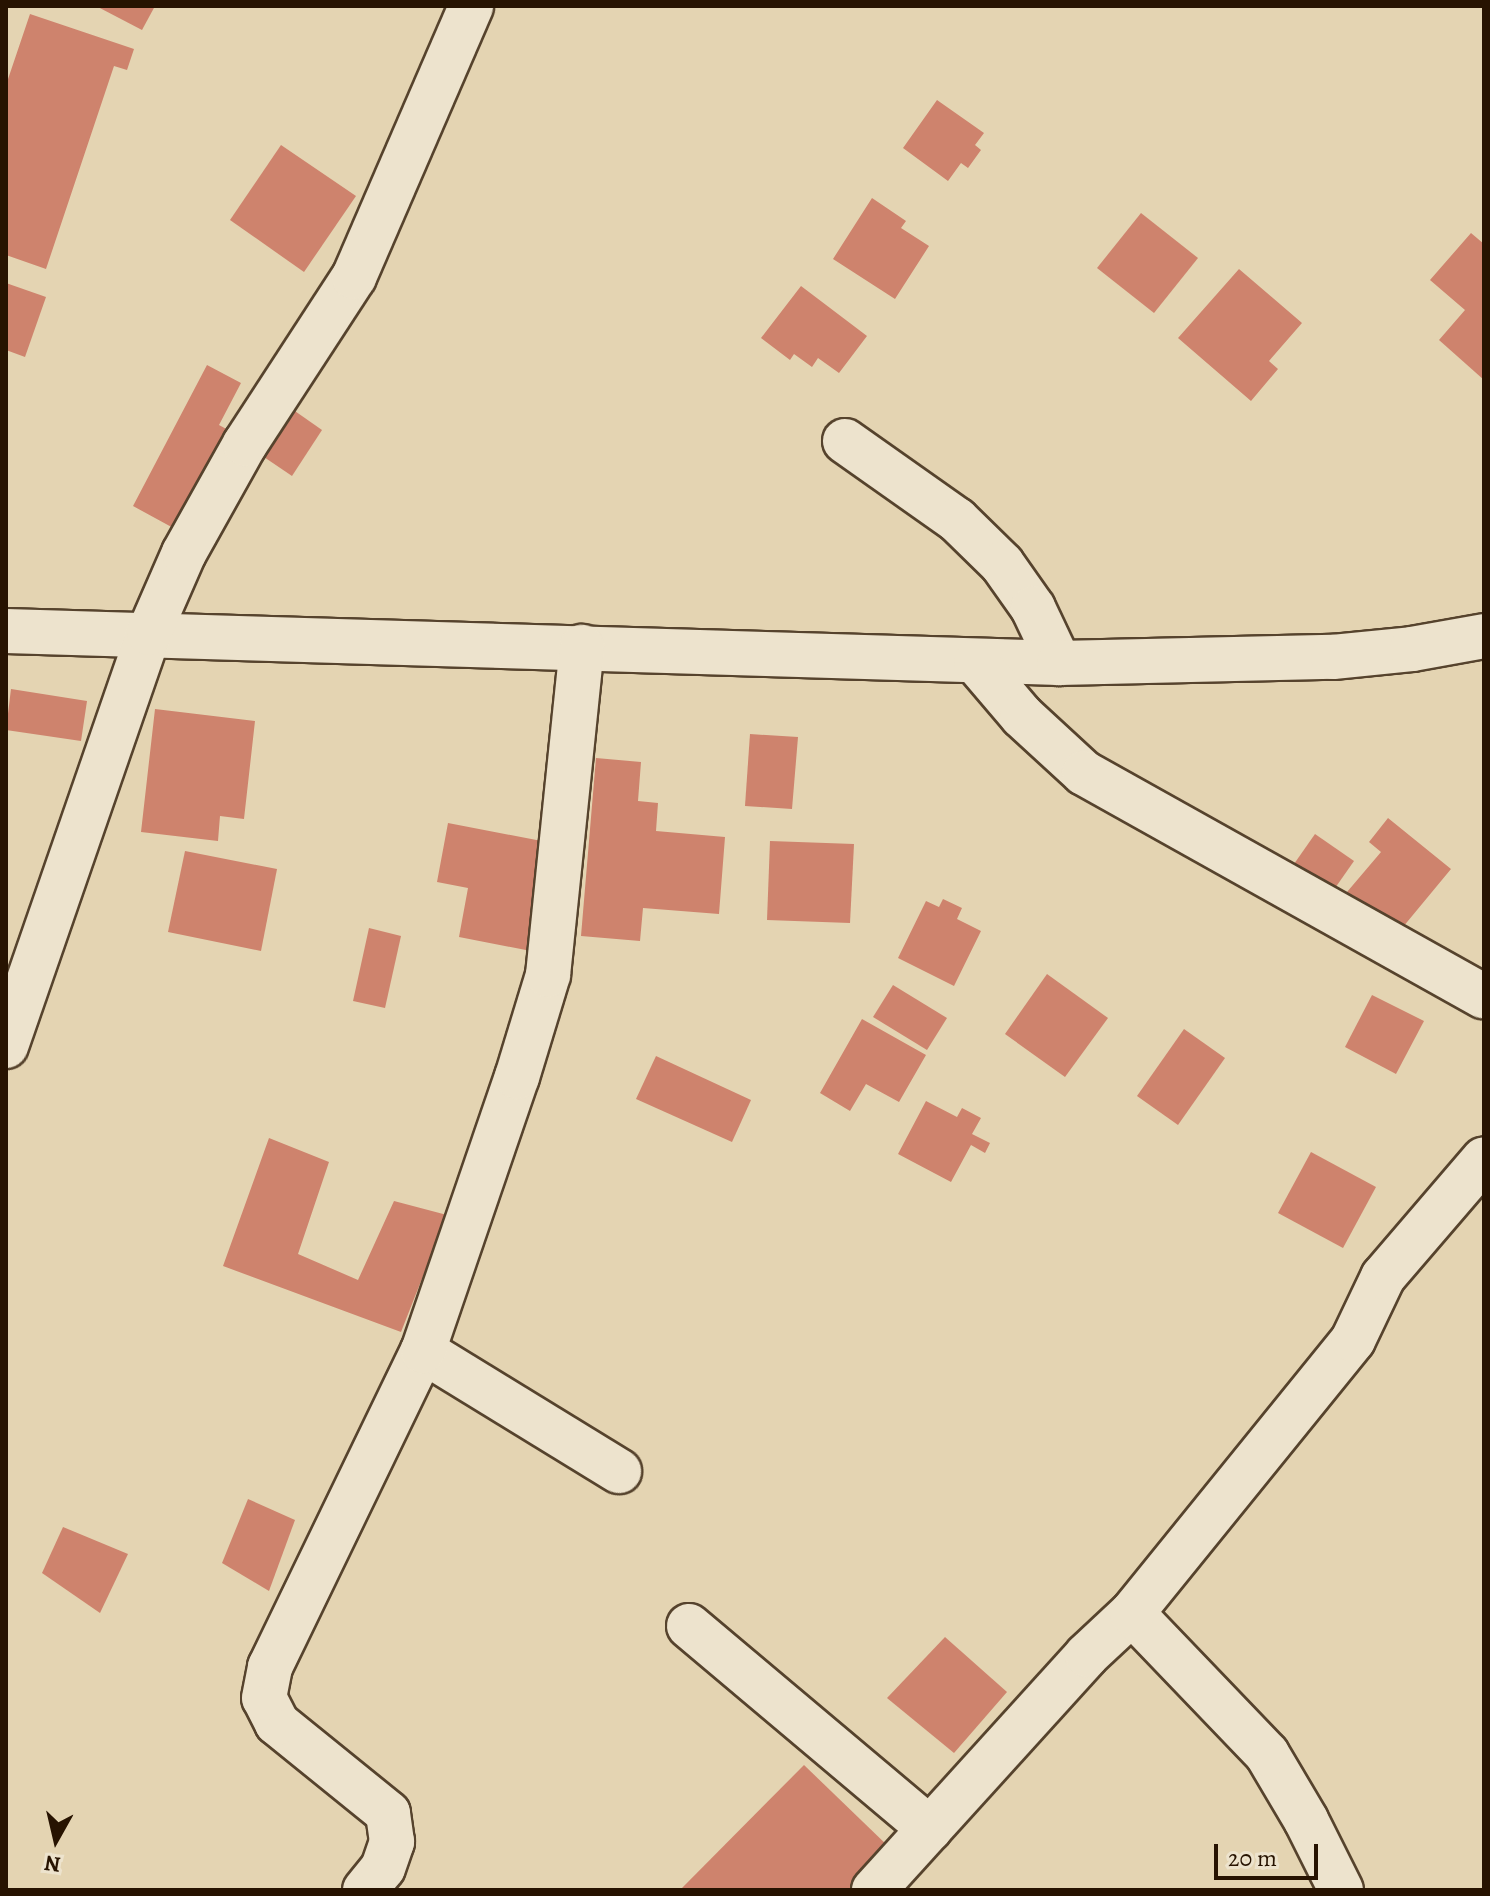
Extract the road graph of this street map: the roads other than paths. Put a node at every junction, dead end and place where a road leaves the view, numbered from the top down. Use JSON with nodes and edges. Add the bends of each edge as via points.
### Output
{"nodes":[{"id":1,"x":471,"y":6,"type":"edge"},
{"id":2,"x":845,"y":441,"type":"dead end"},
{"id":3,"x":6,"y":631,"type":"edge"},
{"id":4,"x":149,"y":633,"type":"junction"},
{"id":5,"x":1484,"y":636,"type":"edge"},
{"id":6,"x":582,"y":647,"type":"junction"},
{"id":7,"x":976,"y":662,"type":"junction"},
{"id":8,"x":1059,"y":663,"type":"junction"},
{"id":9,"x":1484,"y":997,"type":"edge"},
{"id":10,"x":6,"y":1046,"type":"edge"},
{"id":11,"x":1484,"y":1159,"type":"edge"},
{"id":12,"x":423,"y":1351,"type":"junction"},
{"id":13,"x":619,"y":1471,"type":"dead end"},
{"id":14,"x":1132,"y":1613,"type":"junction"},
{"id":15,"x":689,"y":1626,"type":"dead end"},
{"id":16,"x":930,"y":1829,"type":"junction"},
{"id":17,"x":385,"y":1883,"type":"edge"},
{"id":18,"x":874,"y":1890,"type":"edge"},
{"id":19,"x":1341,"y":1890,"type":"edge"}],
"edges":[{"from":1,"to":4,"type":"street","via":[[366,254],[222,483]]},
{"from":2,"to":8,"type":"street","via":[[957,520],[1002,564],[1033,608]]},
{"from":3,"to":4,"type":"street"},
{"from":4,"to":6,"type":"street"},
{"from":4,"to":10,"type":"street"},
{"from":5,"to":8,"type":"street","via":[[1333,657]]},
{"from":6,"to":7,"type":"street"},
{"from":6,"to":12,"type":"street","via":[[548,975]]},
{"from":7,"to":8,"type":"street"},
{"from":7,"to":9,"type":"street","via":[[1022,716],[1084,773]]},
{"from":11,"to":14,"type":"street","via":[[1383,1277],[1353,1340]]},
{"from":12,"to":13,"type":"street"},
{"from":12,"to":17,"type":"street","via":[[270,1667],[264,1698],[277,1723],[388,1813],[392,1842]]},
{"from":14,"to":16,"type":"street","via":[[1087,1655]]},
{"from":14,"to":19,"type":"street","via":[[1267,1754]]},
{"from":15,"to":16,"type":"street"},
{"from":16,"to":18,"type":"street"}]}
